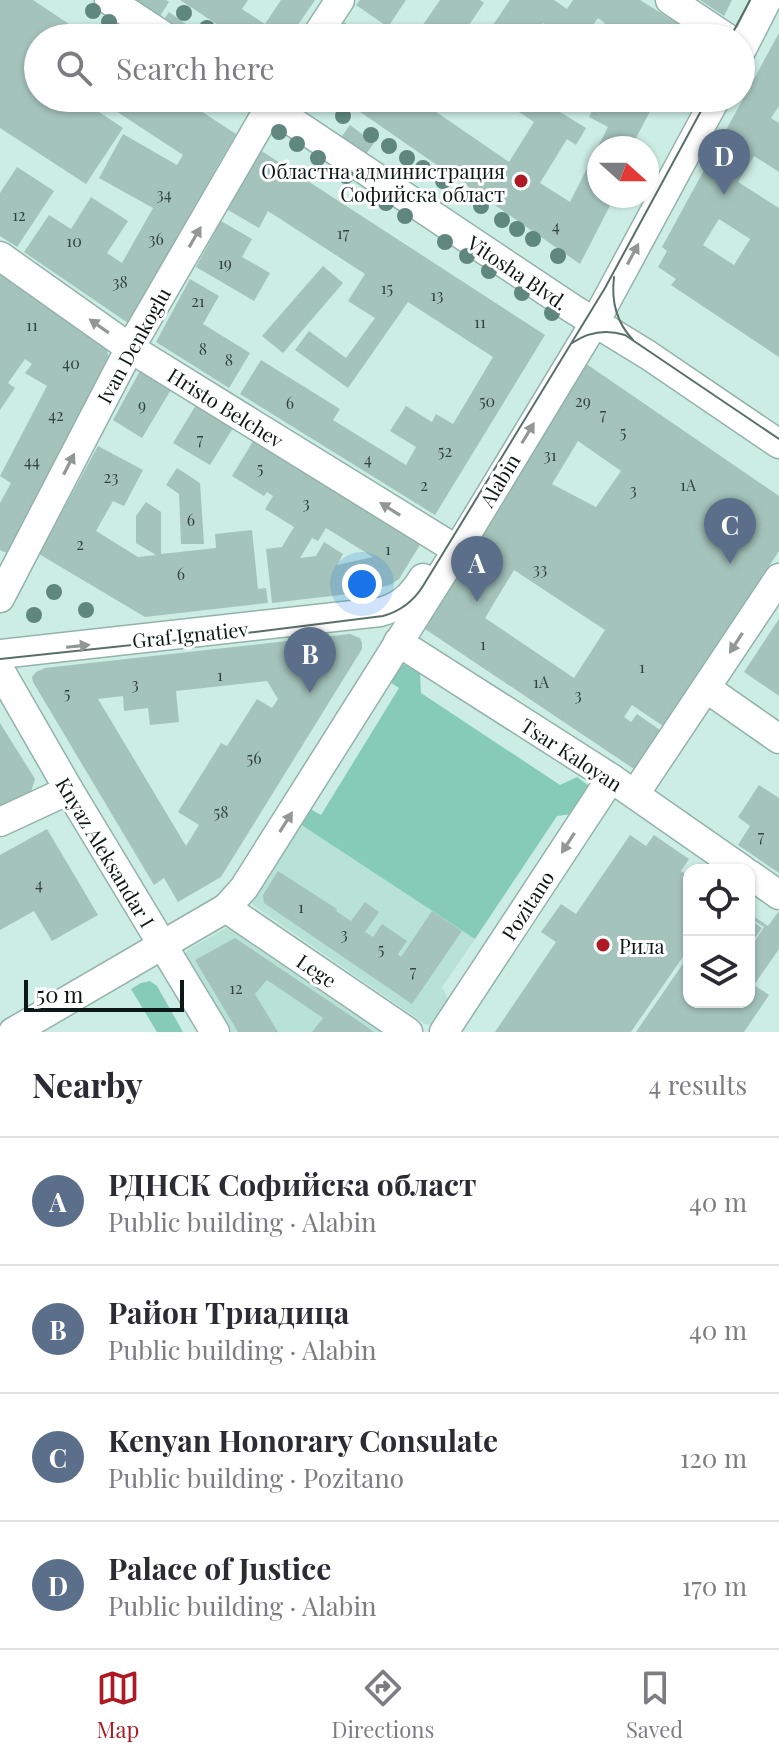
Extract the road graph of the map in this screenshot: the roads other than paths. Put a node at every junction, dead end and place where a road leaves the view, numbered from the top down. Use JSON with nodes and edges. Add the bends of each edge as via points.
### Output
{"nodes":[{"id":1,"x":109,"y":0,"type":"edge"},
{"id":2,"x":340,"y":0,"type":"edge"},
{"id":3,"x":670,"y":0,"type":"edge"},
{"id":4,"x":767,"y":0,"type":"edge"},
{"id":5,"x":146,"y":24,"type":"edge"},
{"id":6,"x":324,"y":24,"type":"edge"},
{"id":7,"x":705,"y":24,"type":"edge"},
{"id":8,"x":752,"y":24,"type":"edge"},
{"id":9,"x":261,"y":112,"type":"edge"},
{"id":10,"x":283,"y":112,"type":"edge"},
{"id":11,"x":708,"y":112,"type":"edge"},
{"id":12,"x":0,"y":256,"type":"edge"},
{"id":13,"x":595,"y":322,"type":"junction"},
{"id":14,"x":130,"y":348,"type":"junction"},
{"id":15,"x":779,"y":444,"type":"edge"},
{"id":16,"x":451,"y":546,"type":"junction"},
{"id":17,"x":779,"y":578,"type":"edge"},
{"id":18,"x":3,"y":582,"type":"edge"},
{"id":19,"x":398,"y":642,"type":"junction"},
{"id":20,"x":0,"y":654,"type":"edge"},
{"id":21,"x":0,"y":670,"type":"edge"},
{"id":22,"x":706,"y":688,"type":"junction"},
{"id":23,"x":779,"y":739,"type":"edge"},
{"id":24,"x":611,"y":778,"type":"junction"},
{"id":25,"x":69,"y":790,"type":"junction"},
{"id":26,"x":635,"y":794,"type":"junction"},
{"id":27,"x":0,"y":822,"type":"edge"},
{"id":28,"x":734,"y":864,"type":"edge"},
{"id":29,"x":755,"y":878,"type":"edge"},
{"id":30,"x":779,"y":895,"type":"edge"},
{"id":31,"x":226,"y":908,"type":"junction"},
{"id":32,"x":162,"y":945,"type":"junction"},
{"id":33,"x":13,"y":1032,"type":"edge"},
{"id":34,"x":215,"y":1032,"type":"edge"},
{"id":35,"x":408,"y":1032,"type":"edge"},
{"id":36,"x":444,"y":1032,"type":"edge"}],
"edges":[{"from":1,"to":5,"type":"street"},
{"from":2,"to":6,"type":"street"},
{"from":3,"to":7,"type":"street"},
{"from":4,"to":8,"type":"street"},
{"from":14,"to":9,"type":"street","name":"Ivan Denkoglu","one_way":true},
{"from":10,"to":13,"type":"street","name":"Vitosha Blvd."},
{"from":13,"to":11,"type":"street","name":"Alabin","one_way":true},
{"from":14,"to":12,"type":"street","name":"Hristo Belchev","one_way":true},
{"from":13,"to":15,"type":"street","name":"Vitosha Blvd."},
{"from":16,"to":13,"type":"street","name":"Alabin","one_way":true},
{"from":16,"to":14,"type":"street","name":"Hristo Belchev","one_way":true},
{"from":18,"to":14,"type":"street","name":"Ivan Denkoglu","one_way":true},
{"from":16,"to":19,"type":"street","name":"Alabin"},
{"from":20,"to":16,"type":"street","name":"Graf Ignatiev","one_way":true,"via":[[390,610],[414,593]]},
{"from":17,"to":22,"type":"street","one_way":true},
{"from":19,"to":24,"type":"street","name":"Tsar Kaloyan"},
{"from":31,"to":19,"type":"street","name":"Alabin","one_way":true,"via":[[244,888]]},
{"from":21,"to":25,"type":"street","name":"Knyaz Aleksandar I"},
{"from":22,"to":23,"type":"street"},
{"from":22,"to":26,"type":"street"},
{"from":24,"to":26,"type":"street","name":"Tsar Kaloyan"},
{"from":24,"to":36,"type":"street","name":"Pozitano","one_way":true},
{"from":25,"to":27,"type":"street"},
{"from":25,"to":32,"type":"street","name":"Knyaz Aleksandar I"},
{"from":26,"to":28,"type":"street","name":"Tsar Kaloyan"},
{"from":29,"to":30,"type":"street"},
{"from":31,"to":32,"type":"street","name":"Alabin"},
{"from":31,"to":35,"type":"street","name":"Lege"},
{"from":32,"to":33,"type":"street","name":"Alabin"},
{"from":32,"to":34,"type":"street","name":"Knyaz Aleksandar I"}]}
